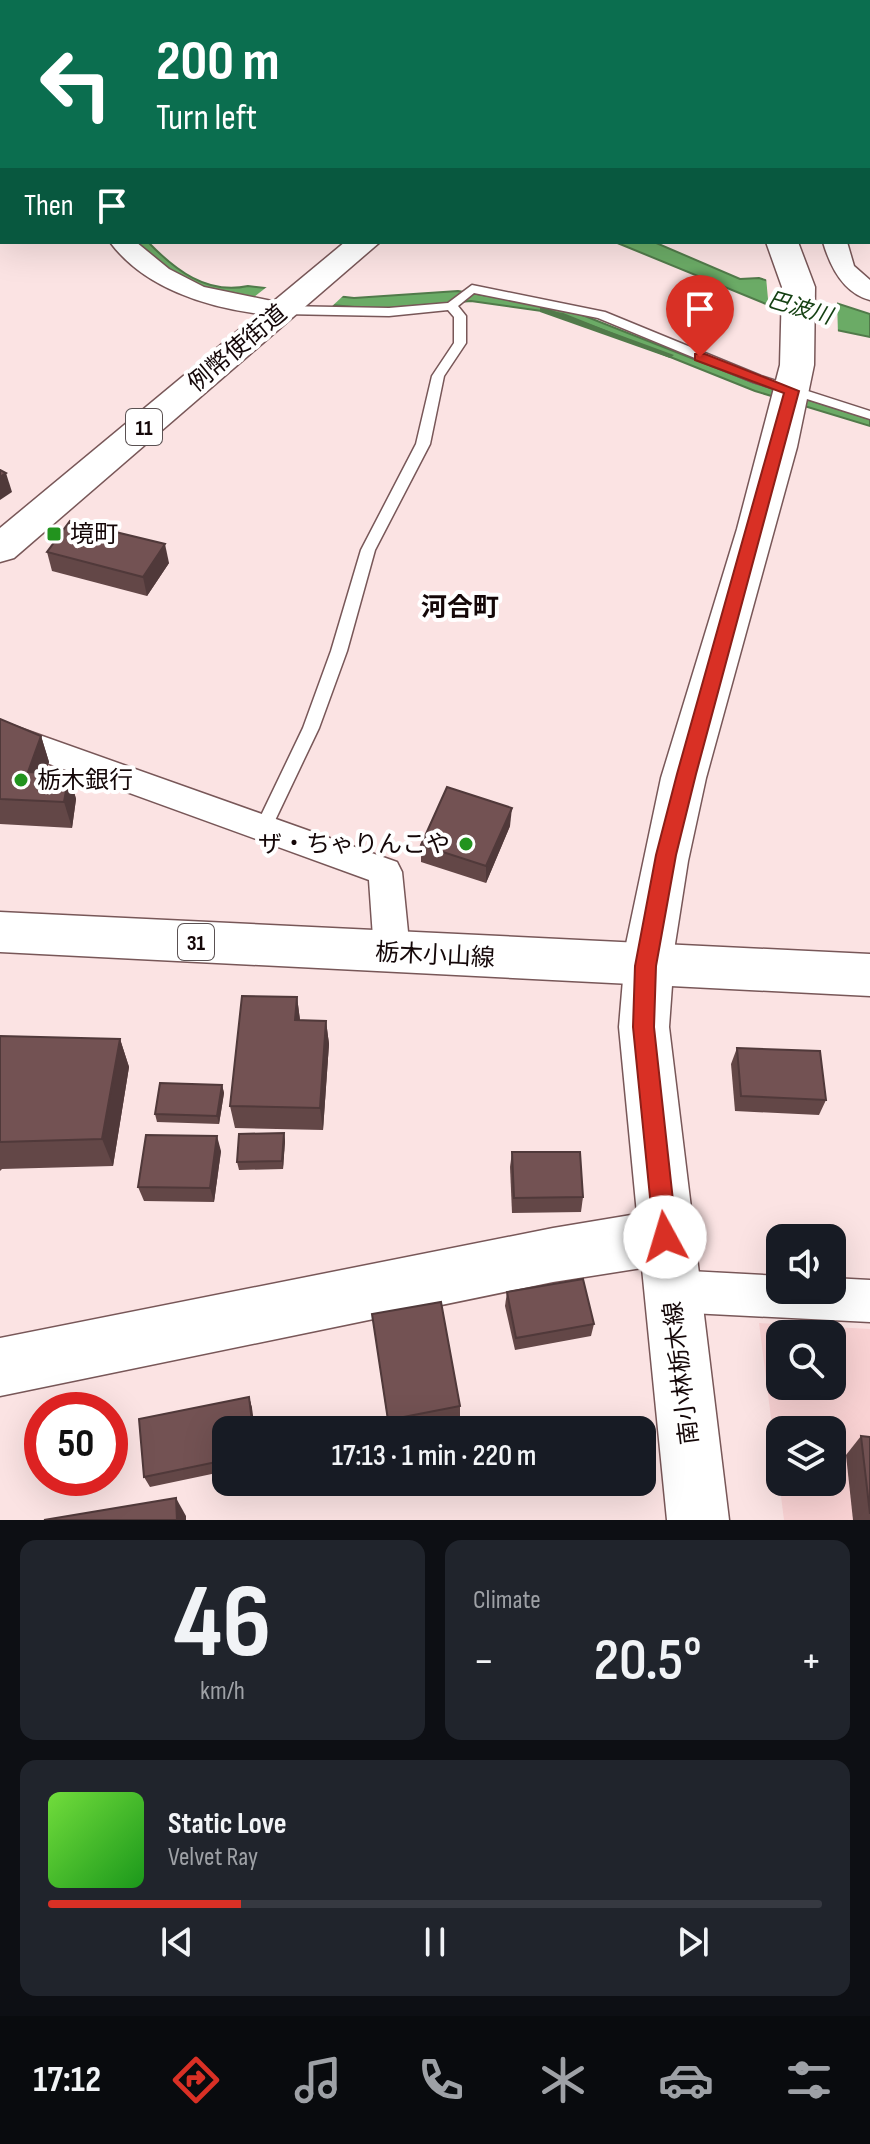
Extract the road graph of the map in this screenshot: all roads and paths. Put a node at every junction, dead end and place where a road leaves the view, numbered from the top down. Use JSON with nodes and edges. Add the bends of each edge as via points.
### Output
{"nodes":[{"id":1,"x":124,"y":244,"type":"edge"},
{"id":2,"x":362,"y":244,"type":"edge"},
{"id":3,"x":783,"y":244,"type":"edge"},
{"id":4,"x":836,"y":244,"type":"edge"},
{"id":5,"x":870,"y":293,"type":"edge"},
{"id":6,"x":292,"y":302,"type":"junction"},
{"id":7,"x":451,"y":306,"type":"junction"},
{"id":8,"x":791,"y":396,"type":"junction"},
{"id":9,"x":870,"y":415,"type":"edge"},
{"id":10,"x":0,"y":549,"type":"edge"},
{"id":11,"x":0,"y":733,"type":"edge"},
{"id":12,"x":264,"y":826,"type":"junction"},
{"id":13,"x":0,"y":932,"type":"edge"},
{"id":14,"x":392,"y":952,"type":"junction"},
{"id":15,"x":645,"y":966,"type":"junction"},
{"id":16,"x":870,"y":975,"type":"edge"},
{"id":17,"x":668,"y":1264,"type":"junction"},
{"id":18,"x":870,"y":1301,"type":"edge"},
{"id":19,"x":0,"y":1367,"type":"edge"},
{"id":20,"x":698,"y":1520,"type":"edge"}],
"edges":[{"from":1,"to":6,"type":"street","via":[[173,285],[219,300]]},
{"from":2,"to":6,"type":"main road","name":"例幣使街道","number":"11"},
{"from":3,"to":8,"type":"main road","name":"南小林栃木線","via":[[796,270],[802,305]]},
{"from":4,"to":5,"type":"street","via":[[843,269]]},
{"from":6,"to":7,"type":"lane","via":[[389,312]]},
{"from":6,"to":10,"type":"main road","name":"例幣使街道","number":"11"},
{"from":7,"to":8,"type":"lane","via":[[472,289],[601,315]]},
{"from":7,"to":12,"type":"lane","via":[[460,316],[460,343],[438,376],[423,444],[368,550],[311,728]]},
{"from":8,"to":9,"type":"lane"},
{"from":8,"to":15,"type":"main road","name":"南小林栃木線","via":[[686,774]]},
{"from":11,"to":12,"type":"street"},
{"from":12,"to":14,"type":"street","via":[[385,872]]},
{"from":13,"to":14,"type":"main road","name":"栃木小山線","number":"31"},
{"from":14,"to":15,"type":"main road","name":"栃木小山線","number":"31"},
{"from":15,"to":16,"type":"main road","name":"栃木小山線","number":"31"},
{"from":15,"to":17,"type":"main road","name":"南小林栃木線","via":[[644,1027]]},
{"from":17,"to":18,"type":"street"},
{"from":17,"to":19,"type":"main road","via":[[538,1258]]},
{"from":17,"to":20,"type":"main road","name":"南小林栃木線"}]}
